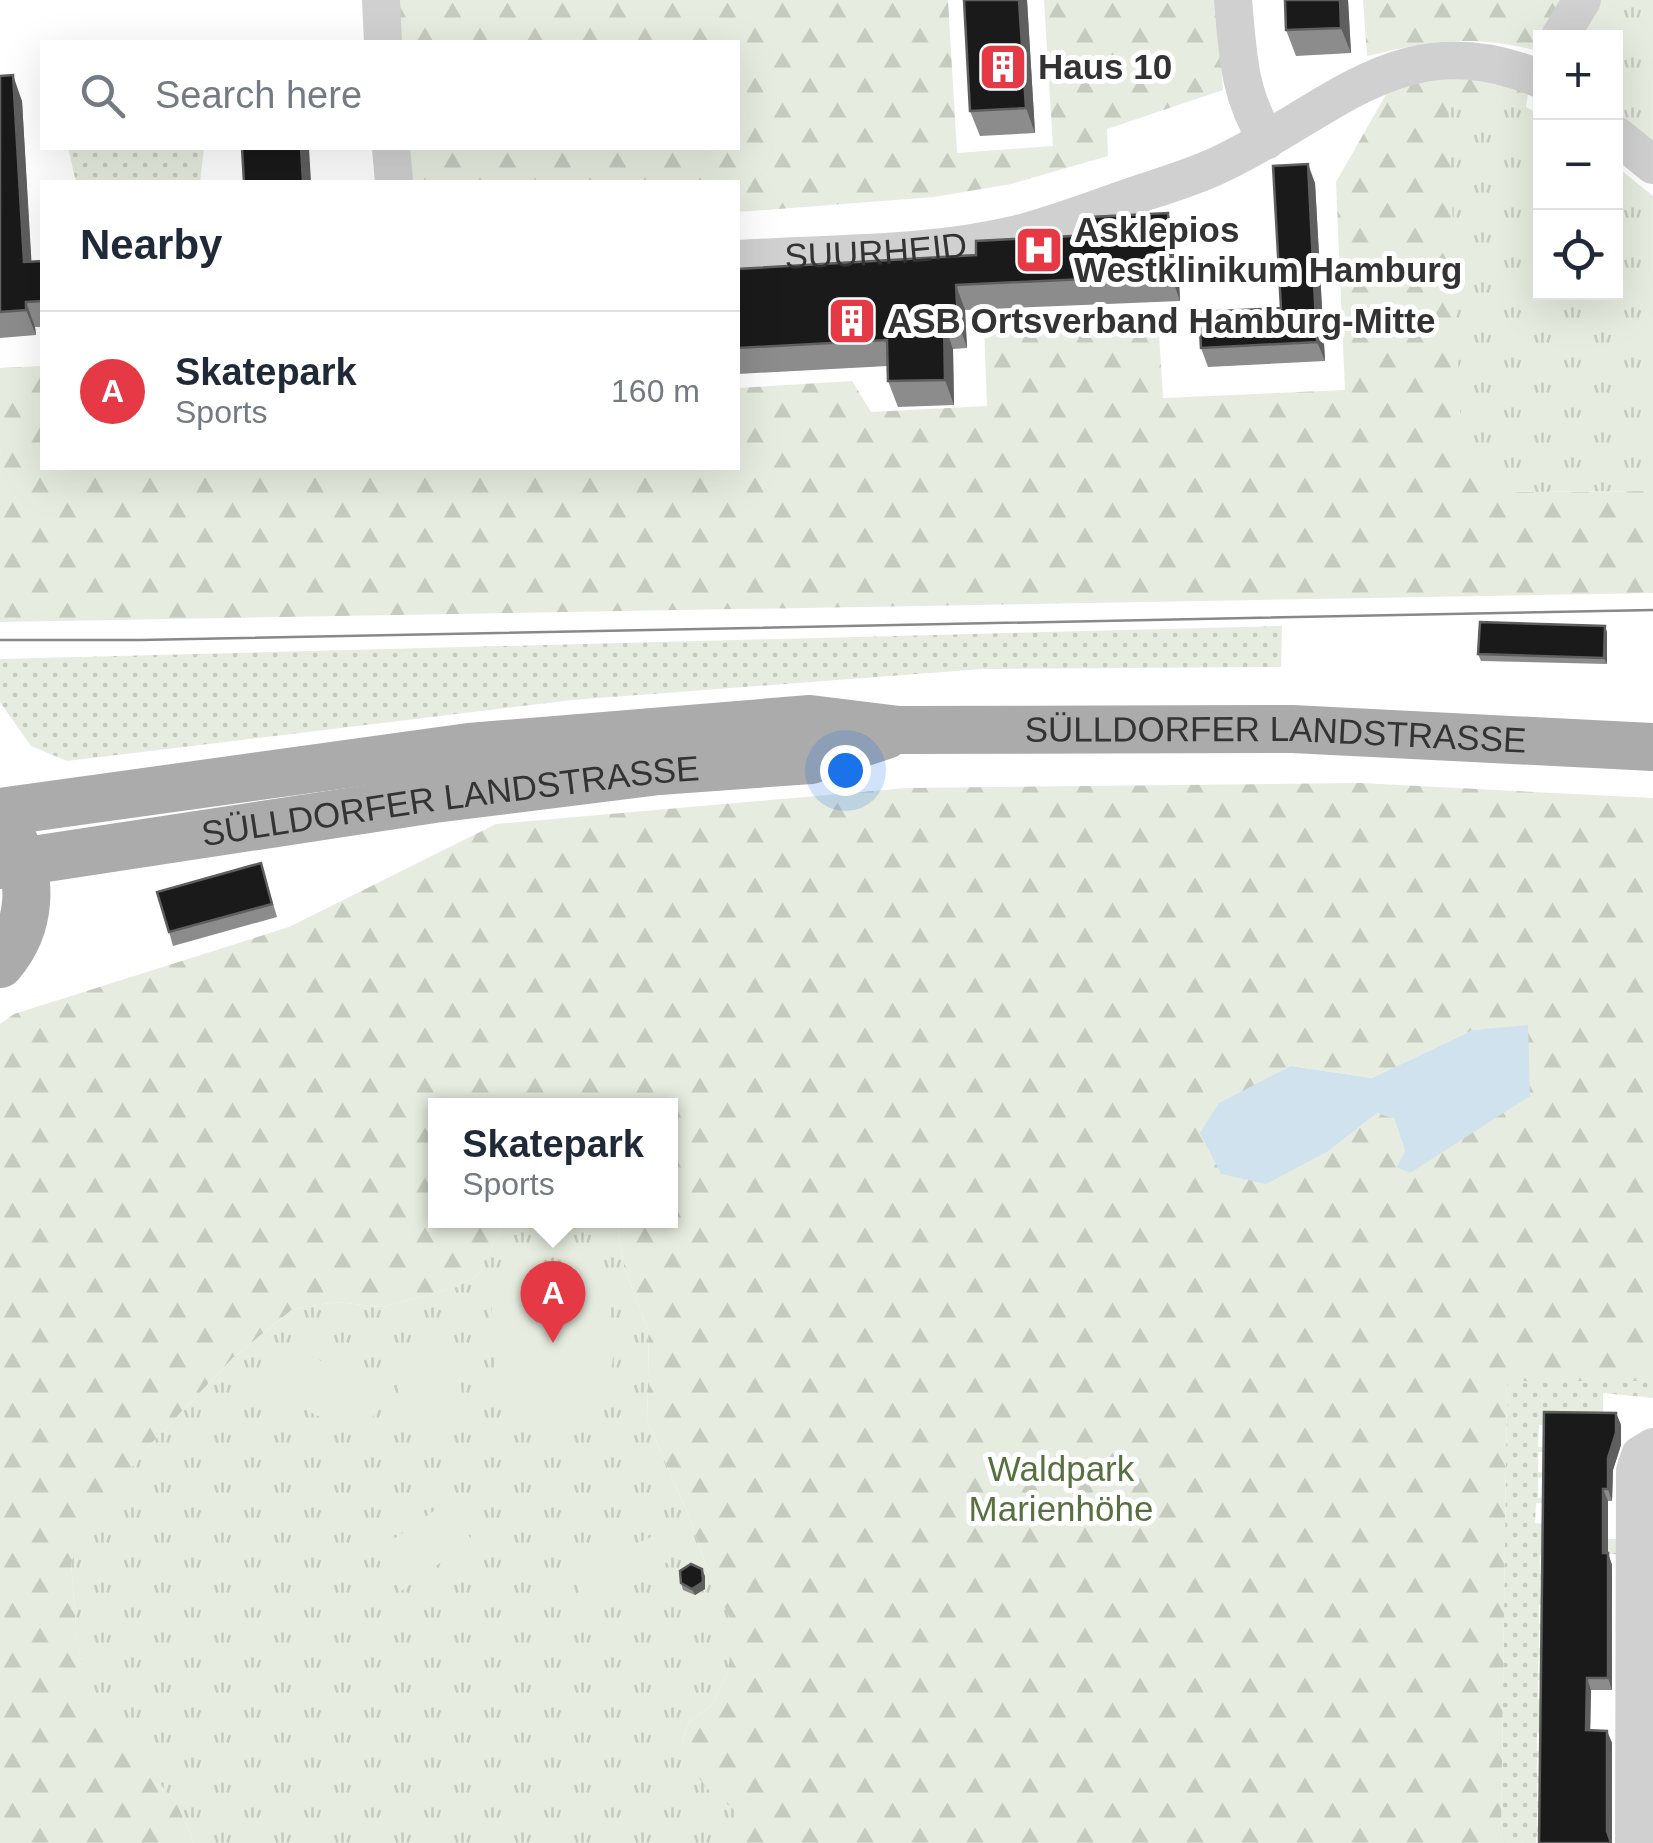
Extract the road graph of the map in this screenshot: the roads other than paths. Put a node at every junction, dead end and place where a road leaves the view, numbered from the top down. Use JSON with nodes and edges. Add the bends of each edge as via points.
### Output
{"nodes":[{"id":1,"x":381,"y":0,"type":"edge"},
{"id":2,"x":1233,"y":0,"type":"edge"},
{"id":3,"x":1582,"y":0,"type":"edge"},
{"id":4,"x":1564,"y":30,"type":"edge"},
{"id":5,"x":383,"y":40,"type":"edge"},
{"id":6,"x":1533,"y":76,"type":"edge"},
{"id":7,"x":1267,"y":140,"type":"junction"},
{"id":8,"x":1623,"y":140,"type":"edge"},
{"id":9,"x":392,"y":150,"type":"edge"},
{"id":10,"x":1653,"y":166,"type":"edge"},
{"id":11,"x":394,"y":180,"type":"edge"},
{"id":12,"x":740,"y":258,"type":"edge"},
{"id":13,"x":899,"y":730,"type":"junction"},
{"id":14,"x":1653,"y":747,"type":"edge"},
{"id":15,"x":0,"y":813,"type":"edge"},
{"id":16,"x":13,"y":863,"type":"edge"},
{"id":17,"x":0,"y":964,"type":"edge"},
{"id":18,"x":1653,"y":1448,"type":"edge"},
{"id":19,"x":1636,"y":1837,"type":"edge"}],
"edges":[{"from":1,"to":5,"type":"street"},
{"from":2,"to":7,"type":"street","via":[[1240,82]]},
{"from":3,"to":4,"type":"street"},
{"from":6,"to":7,"type":"street","name":"SUURHEID","via":[[1465,59],[1410,64],[1376,76]]},
{"from":7,"to":12,"type":"street","name":"SUURHEID","via":[[1207,170],[1018,234],[949,247]]},
{"from":8,"to":10,"type":"street"},
{"from":9,"to":11,"type":"street"},
{"from":13,"to":14,"type":"main road","name":"SÜLLDORFER LANDSTRASSE","via":[[1292,729]]},
{"from":13,"to":15,"type":"main road","name":"SÜLLDORFER LANDSTRASSE","via":[[810,719],[469,747]]},
{"from":13,"to":16,"type":"main road","name":"SÜLLDORFER LANDSTRASSE","via":[[811,760],[434,799]]},
{"from":15,"to":16,"type":"main road"},
{"from":16,"to":17,"type":"main road","via":[[26,908]]},
{"from":18,"to":19,"type":"street","via":[[1640,1455],[1634,1470]]}]}
